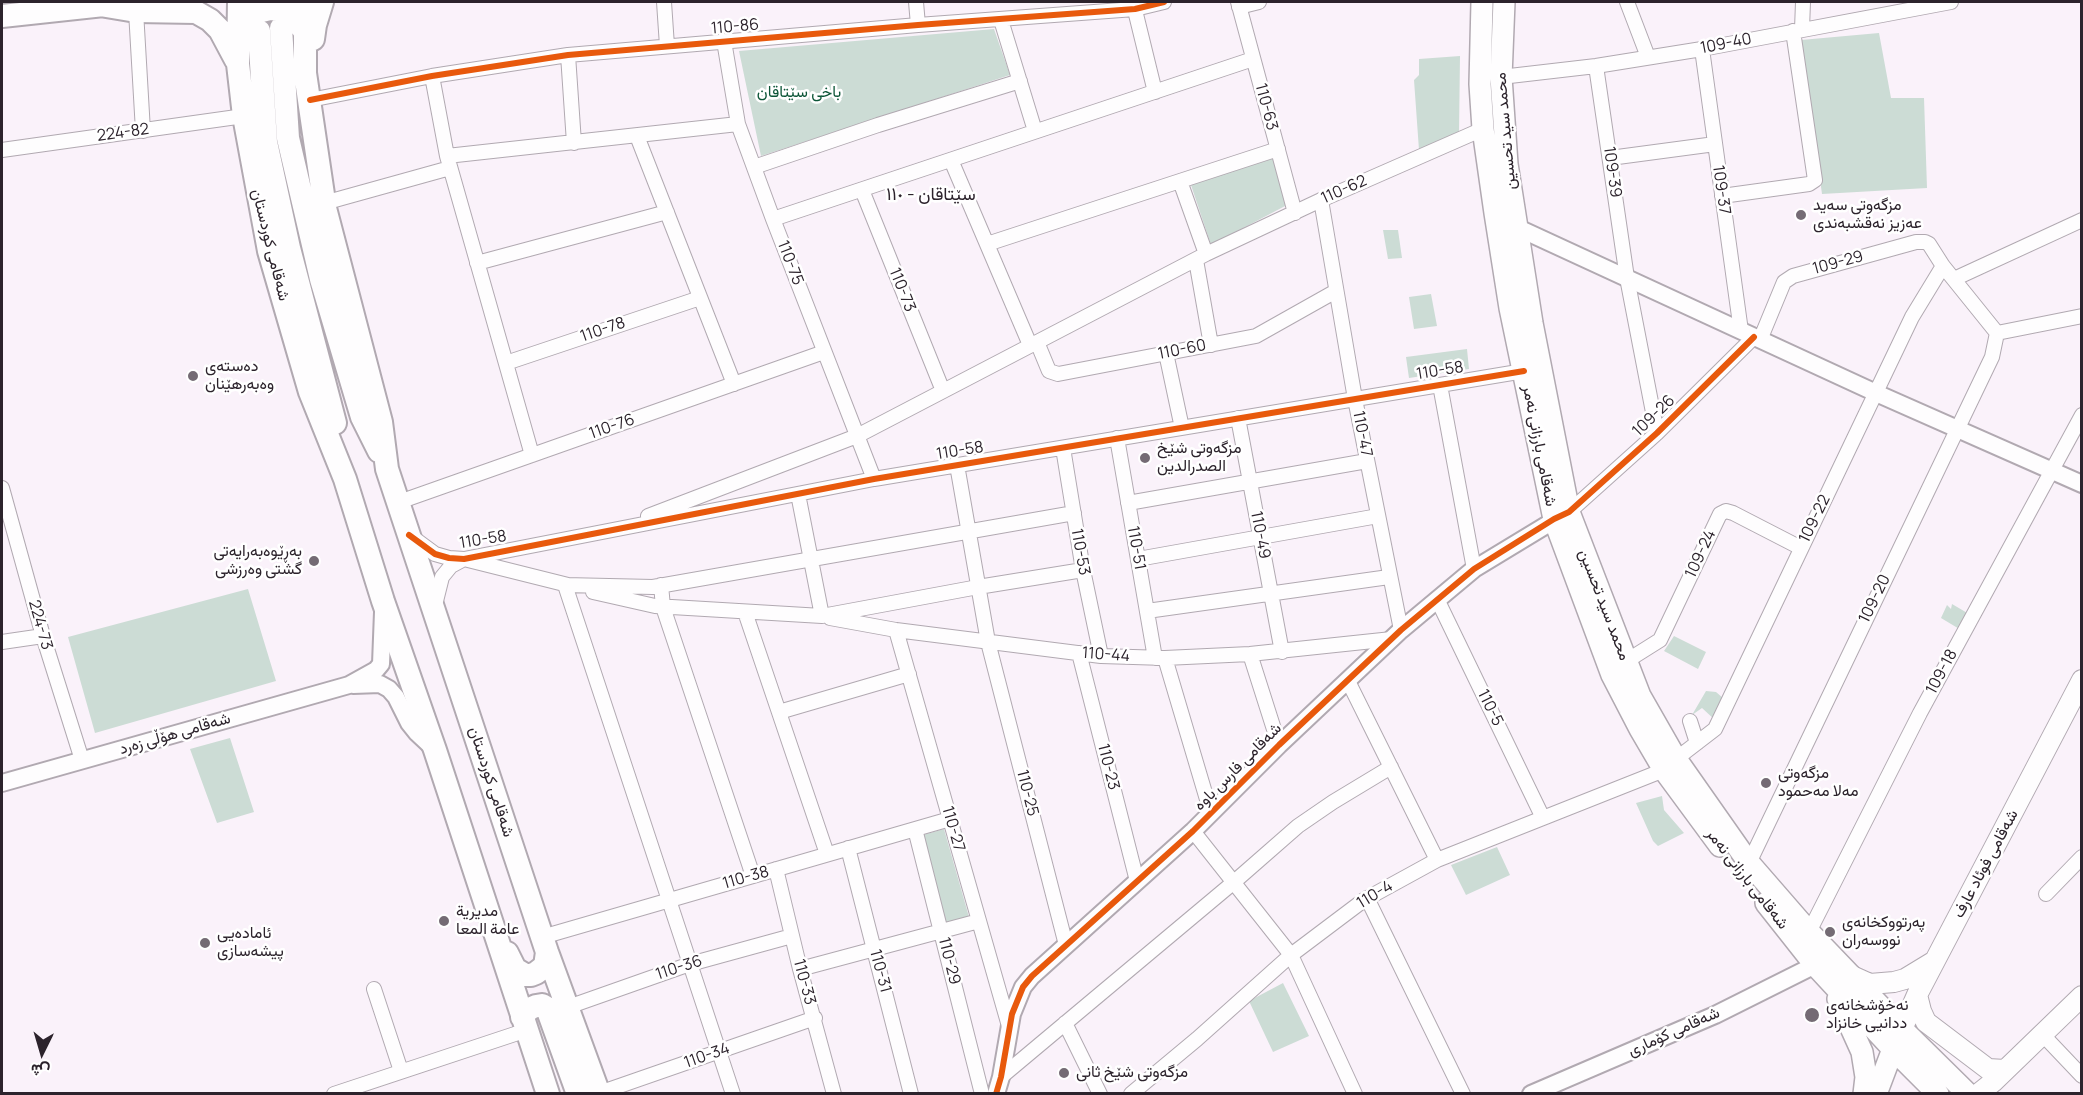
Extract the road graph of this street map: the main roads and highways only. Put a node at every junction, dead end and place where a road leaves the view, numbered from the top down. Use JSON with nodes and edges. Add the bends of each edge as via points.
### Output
{"nodes":[{"id":1,"x":239,"y":2,"type":"edge"},
{"id":2,"x":305,"y":2,"type":"edge"},
{"id":3,"x":322,"y":2,"type":"edge"},
{"id":4,"x":1482,"y":2,"type":"edge"},
{"id":5,"x":1504,"y":2,"type":"edge"},
{"id":6,"x":134,"y":6,"type":"edge"},
{"id":7,"x":2,"y":16,"type":"edge"},
{"id":8,"x":304,"y":32,"type":"junction"},
{"id":9,"x":238,"y":59,"type":"junction"},
{"id":10,"x":309,"y":95,"type":"junction"},
{"id":11,"x":387,"y":469,"type":"junction"},
{"id":12,"x":345,"y":479,"type":"junction"},
{"id":13,"x":1562,"y":515,"type":"junction"},
{"id":14,"x":2082,"y":680,"type":"edge"},
{"id":15,"x":1670,"y":765,"type":"junction"},
{"id":16,"x":493,"y":929,"type":"junction"},
{"id":17,"x":545,"y":945,"type":"junction"},
{"id":18,"x":1935,"y":960,"type":"junction"},
{"id":19,"x":1840,"y":978,"type":"junction"},
{"id":20,"x":1917,"y":994,"type":"junction"},
{"id":21,"x":2082,"y":996,"type":"edge"},
{"id":22,"x":525,"y":1023,"type":"junction"},
{"id":23,"x":1902,"y":1029,"type":"junction"},
{"id":24,"x":1917,"y":1044,"type":"junction"},
{"id":25,"x":1893,"y":1049,"type":"junction"},
{"id":26,"x":2005,"y":1070,"type":"junction"},
{"id":27,"x":599,"y":1093,"type":"edge"},
{"id":28,"x":1940,"y":1093,"type":"edge"},
{"id":29,"x":548,"y":1094,"type":"edge"},
{"id":30,"x":579,"y":1094,"type":"edge"},
{"id":31,"x":1864,"y":1094,"type":"edge"},
{"id":32,"x":1876,"y":1094,"type":"edge"},
{"id":33,"x":1968,"y":1094,"type":"edge"},
{"id":34,"x":1978,"y":1094,"type":"edge"}],
"edges":[{"from":1,"to":9,"type":"highway","name":"شەقامی کوردستان"},
{"from":2,"to":8,"type":"highway","name":"شەقامی کوردستان"},
{"from":3,"to":10,"type":"highway","via":[[315,25]]},
{"from":4,"to":13,"type":"main road","name":"شەقامی بارزانی نەمر","via":[[1483,129],[1510,308]]},
{"from":5,"to":13,"type":"main road","name":"محمد سید تحسین","via":[[1501,77],[1507,164]]},
{"from":6,"to":7,"type":"highway","via":[[100,5]]},
{"from":6,"to":9,"type":"highway","via":[[196,12],[220,30]]},
{"from":8,"to":9,"type":"highway","via":[[292,14],[284,10],[253,13],[244,21]]},
{"from":8,"to":10,"type":"highway","name":"شەقامی کوردستان"},
{"from":9,"to":12,"type":"highway","name":"شەقامی کوردستان","via":[[244,116],[269,251],[310,392]]},
{"from":10,"to":11,"type":"highway","name":"شەقامی کوردستان","via":[[324,203],[381,422]]},
{"from":11,"to":12,"type":"highway","name":"شەقامی کوردستان","via":[[362,417],[316,258],[288,138],[270,29],[267,142],[288,248],[332,408]]},
{"from":11,"to":17,"type":"highway","name":"شەقامی کوردستان"},
{"from":12,"to":16,"type":"highway","name":"شەقامی کوردستان"},
{"from":13,"to":15,"type":"main road","name":"محمد سید تحسین"},
{"from":13,"to":15,"type":"main road","name":"شەقامی بارزانی نەمر","via":[[1612,675],[1640,729]]},
{"from":14,"to":18,"type":"main road","name":"شەقامی فوئاد عارف"},
{"from":15,"to":19,"type":"main road","name":"محمد سید تحسین","via":[[1809,932]]},
{"from":15,"to":19,"type":"main road","name":"شەقامی بارزانی نەمر","via":[[1706,828],[1815,965]]},
{"from":16,"to":17,"type":"highway","via":[[520,973],[531,975],[541,970],[547,960]]},
{"from":16,"to":22,"type":"highway","name":"شەقامی کوردستان"},
{"from":17,"to":27,"type":"highway","name":"شەقامی کوردستان"},
{"from":18,"to":19,"type":"main road","via":[[1894,982],[1870,984]]},
{"from":18,"to":20,"type":"main road","name":"شەقامی فوئاد عارف"},
{"from":19,"to":23,"type":"main road","name":"محمد سید تحسین"},
{"from":19,"to":25,"type":"main road","name":"شەقامی بارزانی نەمر"},
{"from":19,"to":31,"type":"main road","via":[[1862,1052]]},
{"from":20,"to":23,"type":"main road","name":"شەقامی فوئاد عارف"},
{"from":20,"to":26,"type":"main road","via":[[1926,1022],[1988,1069]]},
{"from":21,"to":26,"type":"main road"},
{"from":22,"to":29,"type":"highway","name":"شەقامی کوردستان"},
{"from":22,"to":30,"type":"highway","via":[[530,1009],[542,1005],[547,1008]]},
{"from":23,"to":24,"type":"main road","name":"محمد سید تحسین"},
{"from":23,"to":25,"type":"main road","name":"شەقامی فوئاد عارف"},
{"from":24,"to":28,"type":"main road","via":[[1931,1064]]},
{"from":24,"to":33,"type":"main road","name":"محمد سید تحسین"},
{"from":25,"to":28,"type":"main road","name":"شەقامی بارزانی نەمر"},
{"from":25,"to":32,"type":"main road"},
{"from":26,"to":34,"type":"main road"}]}
